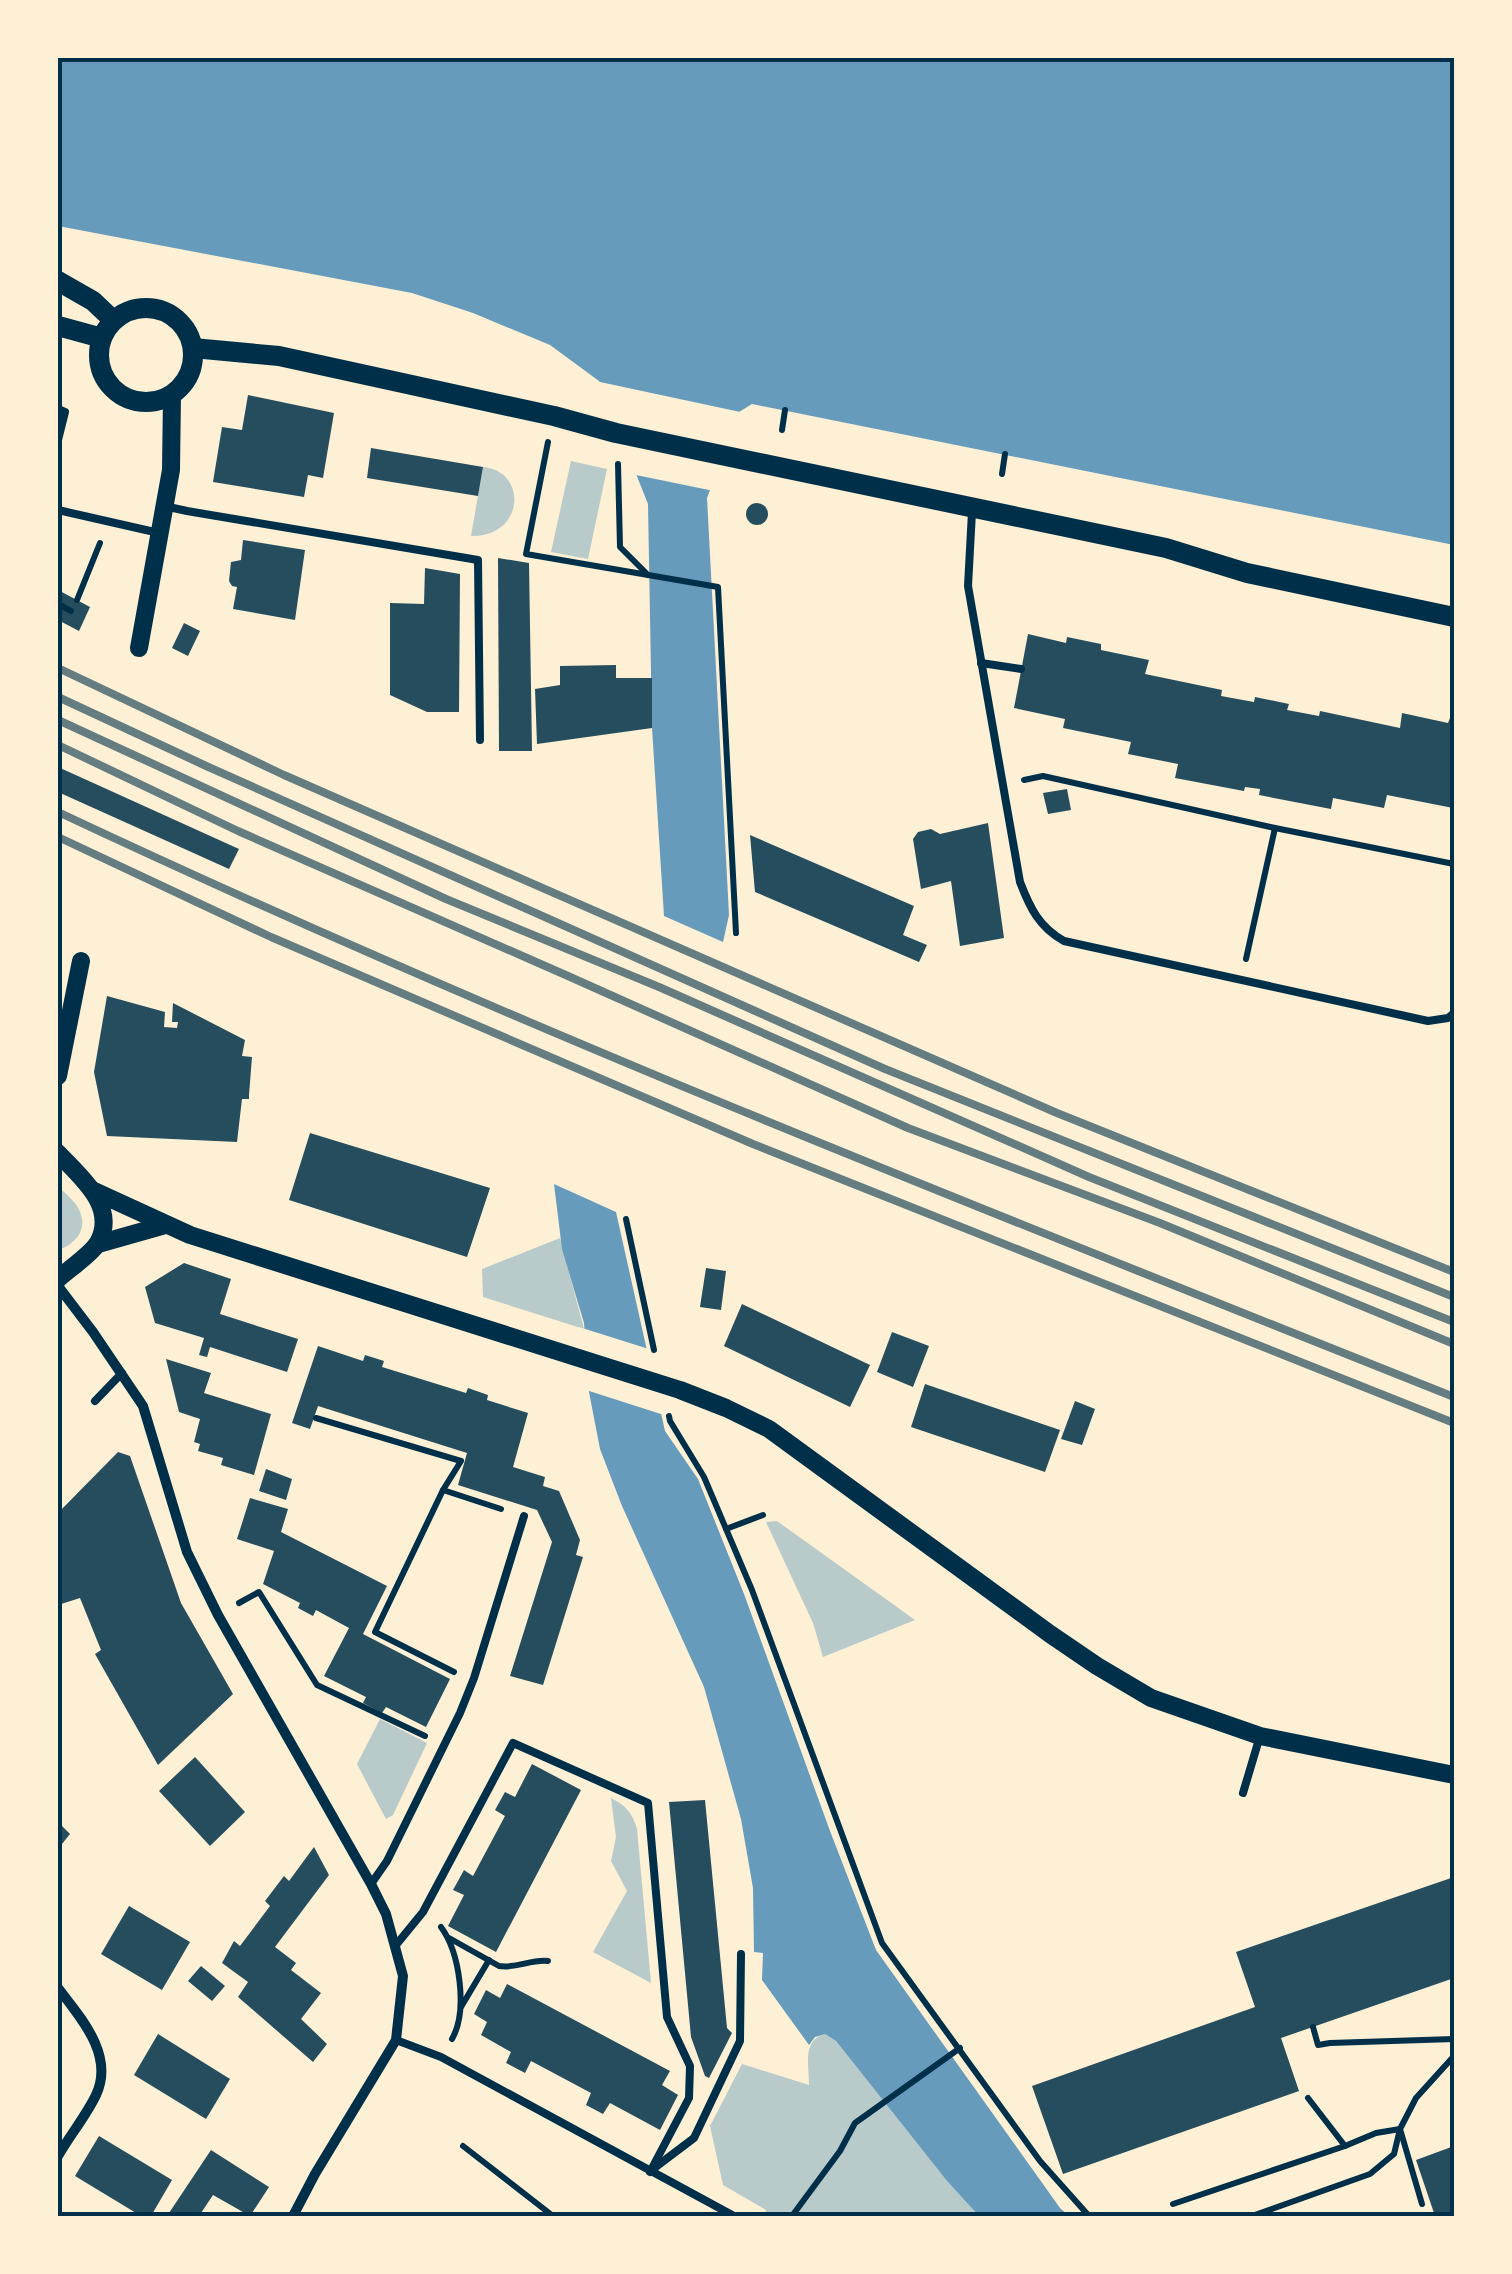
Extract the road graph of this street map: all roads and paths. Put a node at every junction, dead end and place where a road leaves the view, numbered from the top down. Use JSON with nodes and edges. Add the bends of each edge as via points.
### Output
{"nodes":[{"id":1,"x":58,"y":280,"type":"edge"},
{"id":2,"x":58,"y":326,"type":"edge"},
{"id":3,"x":108,"y":329,"type":"junction"},
{"id":4,"x":193,"y":348,"type":"junction"},
{"id":5,"x":172,"y":395,"type":"junction"},
{"id":6,"x":58,"y":409,"type":"edge"},
{"id":7,"x":784,"y":410,"type":"dead end"},
{"id":8,"x":554,"y":416,"type":"junction"},
{"id":9,"x":782,"y":430,"type":"dead end"},
{"id":10,"x":621,"y":434,"type":"junction"},
{"id":11,"x":58,"y":440,"type":"edge"},
{"id":12,"x":1005,"y":454,"type":"dead end"},
{"id":13,"x":1002,"y":474,"type":"dead end"},
{"id":14,"x":164,"y":506,"type":"junction"},
{"id":15,"x":972,"y":508,"type":"junction"},
{"id":16,"x":58,"y":510,"type":"edge"},
{"id":17,"x":108,"y":523,"type":"junction"},
{"id":18,"x":159,"y":534,"type":"junction"},
{"id":19,"x":649,"y":577,"type":"junction"},
{"id":20,"x":77,"y":600,"type":"dead end"},
{"id":21,"x":58,"y":604,"type":"edge"},
{"id":22,"x":70,"y":611,"type":"dead end"},
{"id":23,"x":1454,"y":617,"type":"edge"},
{"id":24,"x":139,"y":648,"type":"dead end"},
{"id":25,"x":982,"y":663,"type":"junction"},
{"id":26,"x":1021,"y":669,"type":"dead end"},
{"id":27,"x":480,"y":740,"type":"dead end"},
{"id":28,"x":1043,"y":776,"type":"dead end"},
{"id":29,"x":1275,"y":828,"type":"junction"},
{"id":30,"x":1454,"y":864,"type":"edge"},
{"id":31,"x":736,"y":933,"type":"dead end"},
{"id":32,"x":81,"y":961,"type":"dead end"},
{"id":33,"x":1241,"y":980,"type":"junction"},
{"id":34,"x":1454,"y":1013,"type":"edge"},
{"id":35,"x":58,"y":1074,"type":"edge"},
{"id":36,"x":58,"y":1153,"type":"edge"},
{"id":37,"x":94,"y":1191,"type":"junction"},
{"id":38,"x":626,"y":1219,"type":"dead end"},
{"id":39,"x":165,"y":1225,"type":"junction"},
{"id":40,"x":98,"y":1244,"type":"junction"},
{"id":41,"x":58,"y":1282,"type":"edge"},
{"id":42,"x":653,"y":1349,"type":"dead end"},
{"id":43,"x":122,"y":1373,"type":"junction"},
{"id":44,"x":95,"y":1401,"type":"dead end"},
{"id":45,"x":316,"y":1418,"type":"dead end"},
{"id":46,"x":670,"y":1421,"type":"dead end"},
{"id":47,"x":443,"y":1490,"type":"junction"},
{"id":48,"x":764,"y":1514,"type":"dead end"},
{"id":49,"x":524,"y":1516,"type":"joint"},
{"id":50,"x":726,"y":1529,"type":"junction"},
{"id":51,"x":242,"y":1601,"type":"dead end"},
{"id":52,"x":474,"y":1678,"type":"junction"},
{"id":53,"x":1260,"y":1736,"type":"junction"},
{"id":54,"x":445,"y":1744,"type":"junction"},
{"id":55,"x":1454,"y":1775,"type":"edge"},
{"id":56,"x":1244,"y":1793,"type":"dead end"},
{"id":57,"x":371,"y":1884,"type":"junction"},
{"id":58,"x":396,"y":1945,"type":"junction"},
{"id":59,"x":741,"y":1954,"type":"dead end"},
{"id":60,"x":489,"y":1960,"type":"junction"},
{"id":61,"x":548,"y":1961,"type":"dead end"},
{"id":62,"x":58,"y":1988,"type":"edge"},
{"id":63,"x":461,"y":2008,"type":"junction"},
{"id":64,"x":1313,"y":2027,"type":"dead end"},
{"id":65,"x":1454,"y":2039,"type":"edge"},
{"id":66,"x":396,"y":2040,"type":"junction"},
{"id":67,"x":960,"y":2048,"type":"junction"},
{"id":68,"x":1454,"y":2056,"type":"edge"},
{"id":69,"x":440,"y":2058,"type":"junction"},
{"id":70,"x":1308,"y":2098,"type":"dead end"},
{"id":71,"x":1400,"y":2129,"type":"junction"},
{"id":72,"x":462,"y":2146,"type":"dead end"},
{"id":73,"x":1345,"y":2146,"type":"junction"},
{"id":74,"x":58,"y":2156,"type":"edge"},
{"id":75,"x":650,"y":2172,"type":"junction"},
{"id":76,"x":1173,"y":2204,"type":"dead end"},
{"id":77,"x":1422,"y":2204,"type":"dead end"},
{"id":78,"x":293,"y":2216,"type":"edge"},
{"id":79,"x":553,"y":2216,"type":"edge"},
{"id":80,"x":734,"y":2216,"type":"edge"},
{"id":81,"x":792,"y":2216,"type":"edge"},
{"id":82,"x":1089,"y":2216,"type":"edge"},
{"id":83,"x":1252,"y":2216,"type":"edge"}],
"edges":[{"from":1,"to":3,"type":"main road","via":[[93,301]]},
{"from":2,"to":3,"type":"main road"},
{"from":3,"to":4,"type":"main road","via":[[127,311],[158,308],[184,326]]},
{"from":3,"to":5,"type":"main road","via":[[98,364],[114,391],[143,403]]},
{"from":4,"to":5,"type":"main road","via":[[191,371]]},
{"from":4,"to":8,"type":"main road","via":[[278,356]]},
{"from":5,"to":14,"type":"street"},
{"from":6,"to":11,"type":"lane","via":[[65,412]]},
{"from":7,"to":9,"type":"path"},
{"from":8,"to":10,"type":"main road"},
{"from":8,"to":19,"type":"path","via":[[526,554]]},
{"from":10,"to":15,"type":"main road"},
{"from":10,"to":19,"type":"path","via":[[620,547]]},
{"from":12,"to":13,"type":"path"},
{"from":14,"to":18,"type":"street"},
{"from":14,"to":27,"type":"lane","via":[[478,560]]},
{"from":15,"to":23,"type":"main road"},
{"from":15,"to":25,"type":"lane","via":[[968,586]]},
{"from":16,"to":17,"type":"lane"},
{"from":17,"to":18,"type":"lane"},
{"from":17,"to":20,"type":"path"},
{"from":18,"to":24,"type":"street"},
{"from":19,"to":31,"type":"path","via":[[718,588]]},
{"from":21,"to":22,"type":"path"},
{"from":25,"to":26,"type":"lane"},
{"from":25,"to":33,"type":"lane","via":[[1020,882],[1042,924],[1064,940]]},
{"from":28,"to":29,"type":"path"},
{"from":29,"to":30,"type":"path"},
{"from":29,"to":33,"type":"path"},
{"from":32,"to":35,"type":"street"},
{"from":33,"to":34,"type":"lane","via":[[1428,1021]]},
{"from":36,"to":37,"type":"street"},
{"from":37,"to":39,"type":"street"},
{"from":37,"to":40,"type":"street","via":[[103,1212]]},
{"from":38,"to":42,"type":"path"},
{"from":39,"to":40,"type":"street"},
{"from":39,"to":53,"type":"street","via":[[726,1408],[769,1429],[1097,1666],[1151,1698]]},
{"from":40,"to":41,"type":"street"},
{"from":41,"to":43,"type":"street"},
{"from":43,"to":44,"type":"lane"},
{"from":43,"to":57,"type":"street","via":[[144,1406],[204,1586]]},
{"from":45,"to":47,"type":"path","via":[[461,1460]]},
{"from":46,"to":50,"type":"path"},
{"from":47,"to":49,"type":"path"},
{"from":47,"to":52,"type":"path","via":[[375,1632]]},
{"from":48,"to":50,"type":"path"},
{"from":49,"to":52,"type":"lane"},
{"from":50,"to":67,"type":"path","via":[[882,1943]]},
{"from":51,"to":54,"type":"path","via":[[260,1592],[317,1685]]},
{"from":52,"to":54,"type":"lane"},
{"from":53,"to":55,"type":"street"},
{"from":53,"to":56,"type":"lane"},
{"from":54,"to":57,"type":"lane"},
{"from":57,"to":58,"type":"street"},
{"from":58,"to":66,"type":"street","via":[[403,1976]]},
{"from":58,"to":75,"type":"lane","via":[[423,1912],[513,1743],[648,1803],[667,2017],[690,2066],[689,2098]]},
{"from":59,"to":75,"type":"lane","via":[[740,2041],[694,2138]]},
{"from":60,"to":61,"type":"path","via":[[509,1968]]},
{"from":60,"to":63,"type":"path"},
{"from":60,"to":63,"type":"path","via":[[449,1938]]},
{"from":62,"to":74,"type":"street","via":[[90,2029],[103,2070],[97,2093]]},
{"from":63,"to":69,"type":"path"},
{"from":64,"to":65,"type":"path","via":[[1318,2045]]},
{"from":66,"to":69,"type":"lane"},
{"from":66,"to":78,"type":"street"},
{"from":67,"to":81,"type":"path","via":[[855,2123]]},
{"from":67,"to":82,"type":"path","via":[[1040,2162]]},
{"from":68,"to":71,"type":"path","via":[[1416,2098]]},
{"from":69,"to":75,"type":"lane"},
{"from":70,"to":73,"type":"path"},
{"from":71,"to":73,"type":"path"},
{"from":71,"to":77,"type":"path"},
{"from":71,"to":83,"type":"path","via":[[1394,2154],[1370,2174]]},
{"from":72,"to":79,"type":"path"},
{"from":73,"to":76,"type":"path"},
{"from":75,"to":80,"type":"lane"}]}
